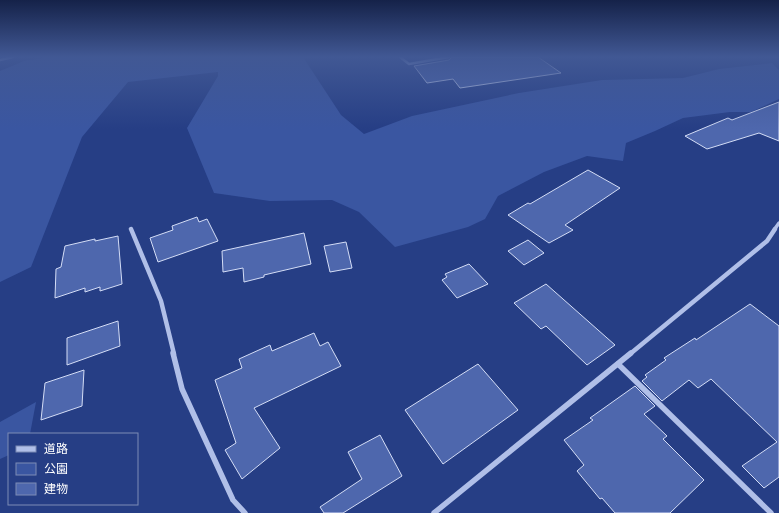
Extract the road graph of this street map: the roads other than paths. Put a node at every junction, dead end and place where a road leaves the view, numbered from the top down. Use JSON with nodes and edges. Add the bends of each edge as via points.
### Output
{"nodes":[{"id":1,"x":779,"y":224,"type":"edge"},
{"id":2,"x":130,"y":229,"type":"dead end"},
{"id":3,"x":618,"y":364,"type":"junction"},
{"id":4,"x":244,"y":513,"type":"edge"},
{"id":5,"x":434,"y":513,"type":"edge"},
{"id":6,"x":771,"y":513,"type":"edge"}],
"edges":[{"from":1,"to":3,"type":"street","via":[[767,241]]},
{"from":2,"to":4,"type":"street","via":[[161,301],[182,389],[233,500]]},
{"from":3,"to":5,"type":"street"},
{"from":3,"to":6,"type":"street"}]}
